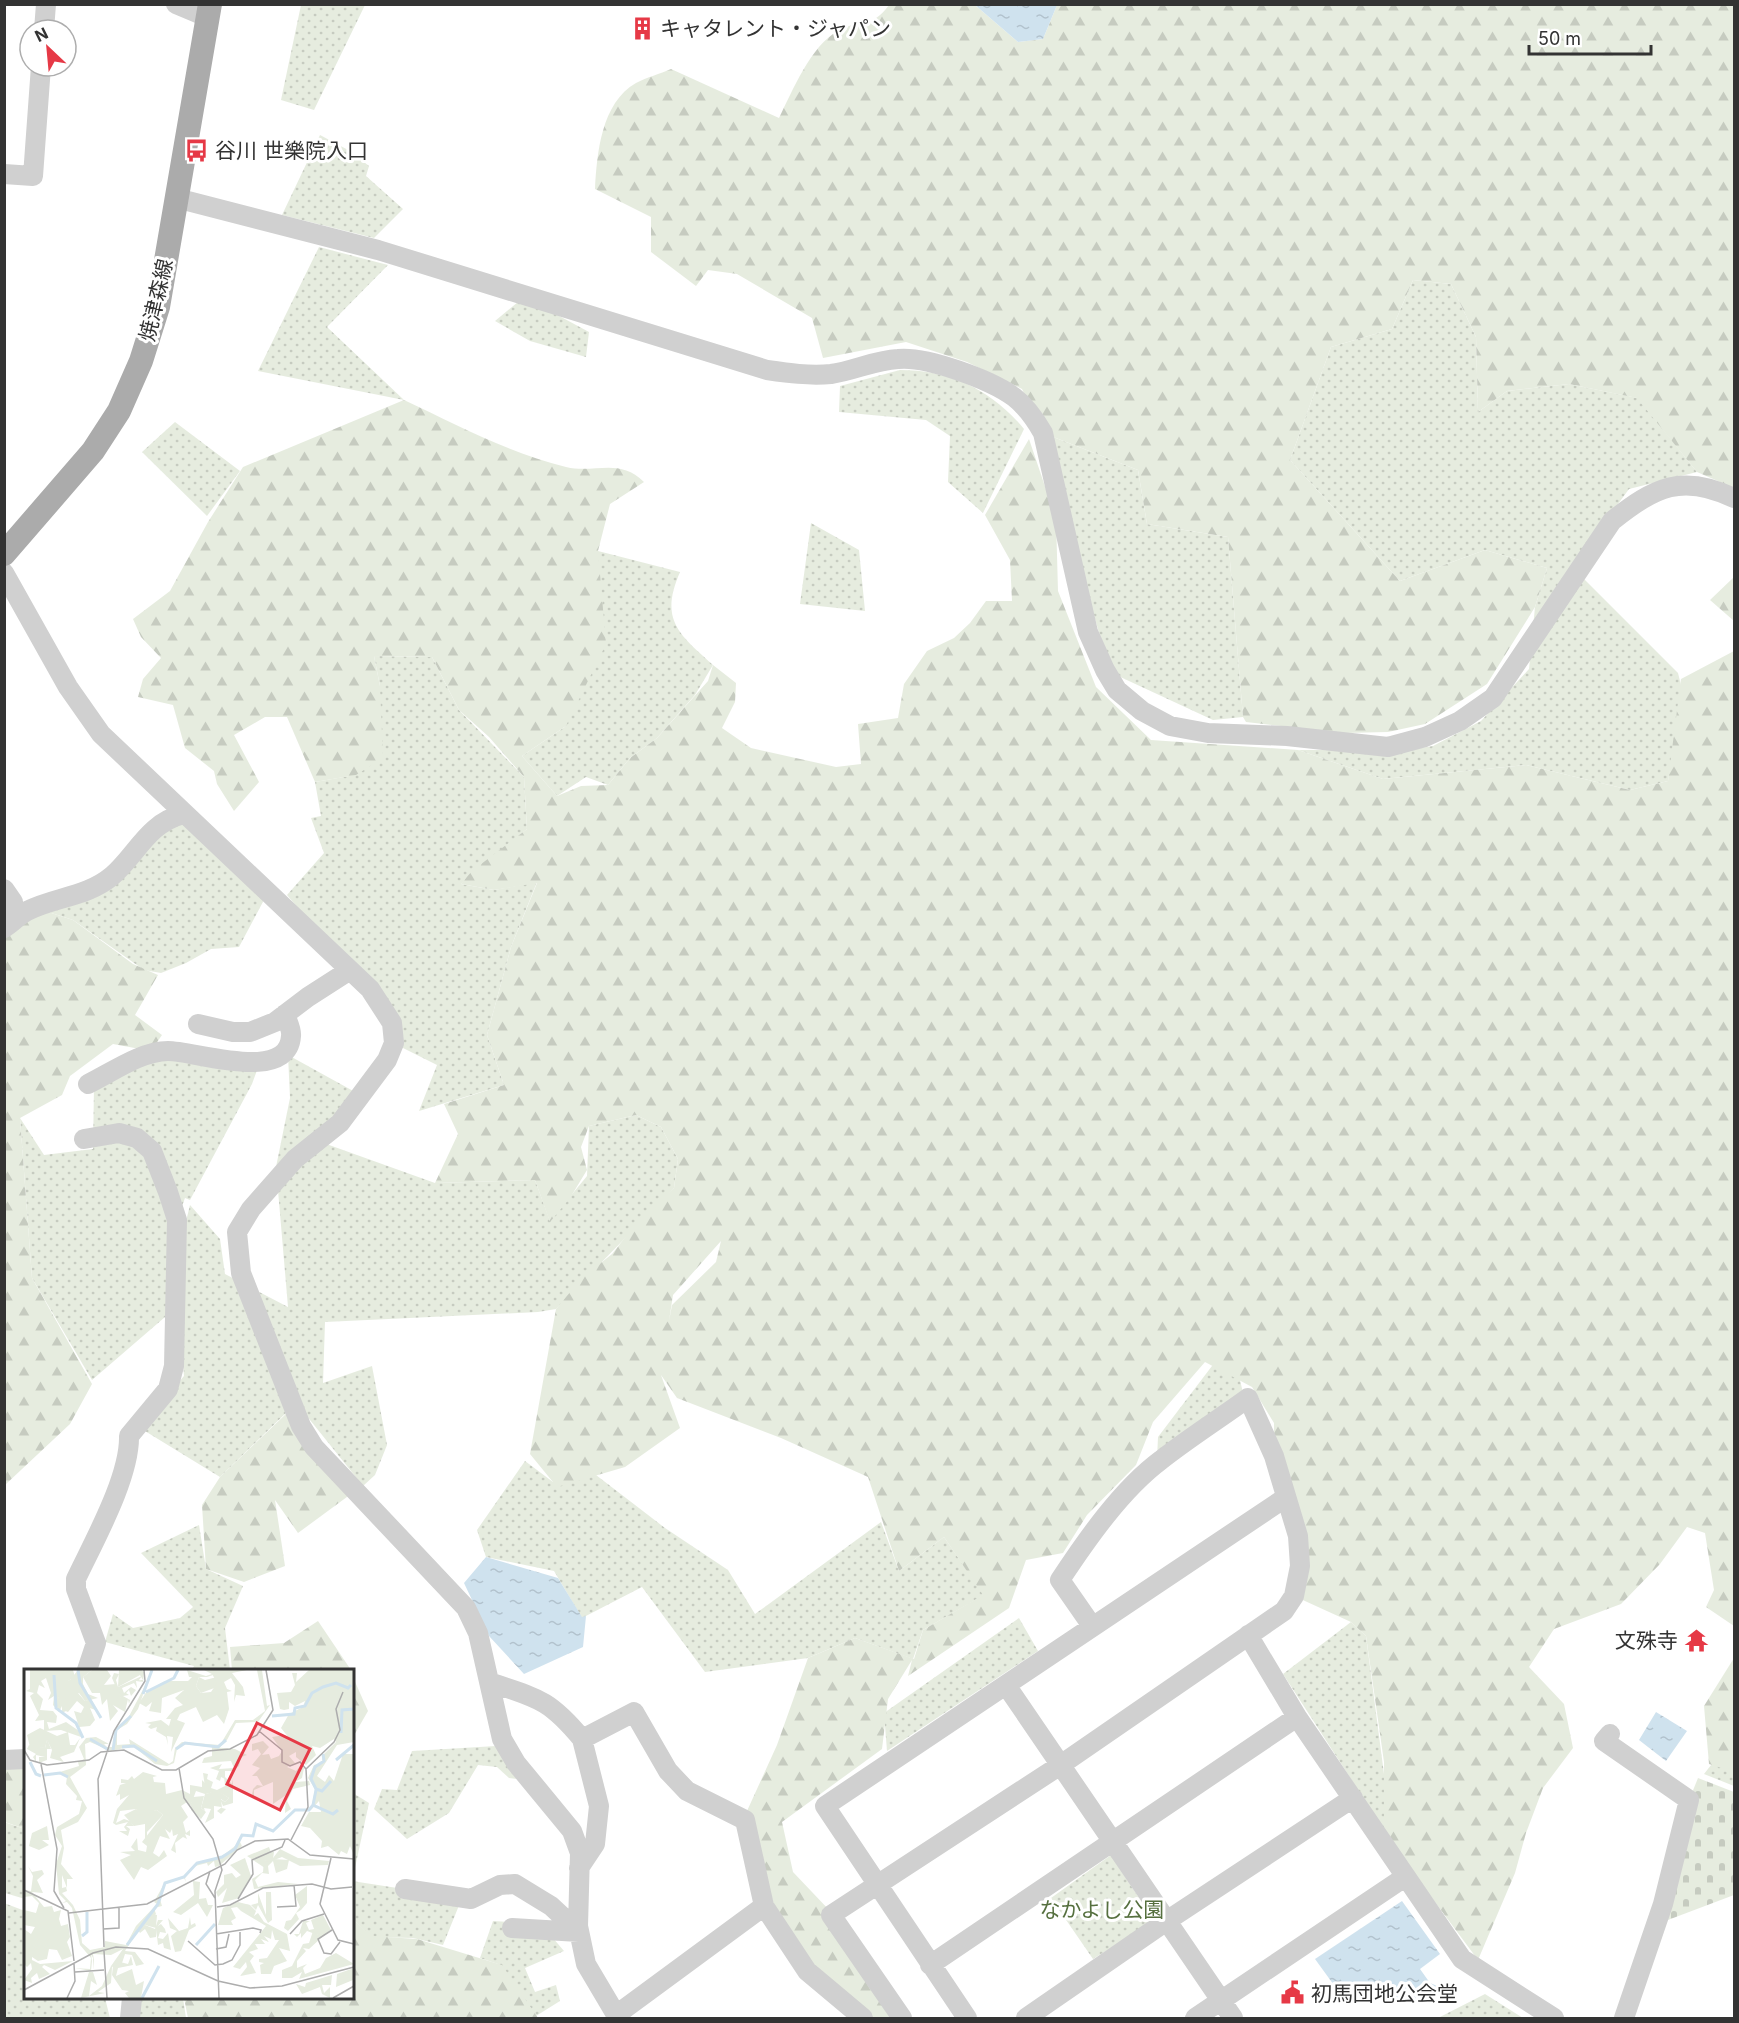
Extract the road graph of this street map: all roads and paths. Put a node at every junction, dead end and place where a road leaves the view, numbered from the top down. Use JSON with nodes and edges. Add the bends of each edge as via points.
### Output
{"nodes":[{"id":1,"x":176,"y":4,"type":"edge"},
{"id":2,"x":208,"y":11,"type":"edge"},
{"id":3,"x":40,"y":78,"type":"edge"},
{"id":4,"x":4,"y":174,"type":"edge"},
{"id":5,"x":176,"y":198,"type":"junction"},
{"id":6,"x":1734,"y":498,"type":"edge"},
{"id":7,"x":4,"y":554,"type":"edge"},
{"id":8,"x":4,"y":573,"type":"edge"},
{"id":9,"x":183,"y":814,"type":"junction"},
{"id":10,"x":4,"y":889,"type":"edge"},
{"id":11,"x":8,"y":925,"type":"edge"},
{"id":12,"x":350,"y":970,"type":"junction"},
{"id":13,"x":285,"y":1014,"type":"junction"},
{"id":14,"x":198,"y":1024,"type":"dead end"},
{"id":15,"x":88,"y":1084,"type":"dead end"},
{"id":16,"x":84,"y":1138,"type":"dead end"},
{"id":17,"x":1285,"y":1498,"type":"junction"},
{"id":18,"x":1092,"y":1626,"type":"junction"},
{"id":19,"x":1248,"y":1635,"type":"junction"},
{"id":20,"x":88,"y":1669,"type":"edge"},
{"id":21,"x":489,"y":1682,"type":"junction"},
{"id":22,"x":1006,"y":1685,"type":"junction"},
{"id":23,"x":1297,"y":1717,"type":"junction"},
{"id":24,"x":1610,"y":1734,"type":"dead end"},
{"id":25,"x":582,"y":1739,"type":"junction"},
{"id":26,"x":24,"y":1759,"type":"edge"},
{"id":27,"x":4,"y":1760,"type":"edge"},
{"id":28,"x":1059,"y":1766,"type":"junction"},
{"id":29,"x":1353,"y":1798,"type":"junction"},
{"id":30,"x":1113,"y":1841,"type":"junction"},
{"id":31,"x":579,"y":1868,"type":"junction"},
{"id":32,"x":1405,"y":1877,"type":"junction"},
{"id":33,"x":878,"y":1887,"type":"junction"},
{"id":34,"x":405,"y":1889,"type":"dead end"},
{"id":35,"x":764,"y":1906,"type":"junction"},
{"id":36,"x":1168,"y":1920,"type":"junction"},
{"id":37,"x":512,"y":1928,"type":"dead end"},
{"id":38,"x":579,"y":1932,"type":"junction"},
{"id":39,"x":930,"y":1965,"type":"junction"},
{"id":40,"x":132,"y":1999,"type":"edge"},
{"id":41,"x":1221,"y":2001,"type":"junction"},
{"id":42,"x":617,"y":2017,"type":"edge"},
{"id":43,"x":130,"y":2019,"type":"edge"},
{"id":44,"x":863,"y":2019,"type":"edge"},
{"id":45,"x":902,"y":2019,"type":"edge"},
{"id":46,"x":968,"y":2019,"type":"edge"},
{"id":47,"x":1026,"y":2019,"type":"edge"},
{"id":48,"x":1195,"y":2019,"type":"edge"},
{"id":49,"x":1233,"y":2019,"type":"edge"},
{"id":50,"x":1554,"y":2019,"type":"edge"},
{"id":51,"x":1624,"y":2019,"type":"edge"}],
"edges":[{"from":1,"to":2,"type":"street"},
{"from":2,"to":5,"type":"main road","name":"焼津森線"},
{"from":3,"to":4,"type":"street","via":[[33,176]]},
{"from":5,"to":6,"type":"street","via":[[378,250],[767,370],[831,374],[899,358],[925,362],[983,381],[1013,396],[1025,406],[1043,433],[1088,632],[1105,670],[1130,703],[1170,726],[1208,733],[1287,736],[1388,747],[1425,737],[1460,721],[1493,698],[1612,520],[1662,488],[1687,483]]},
{"from":5,"to":7,"type":"main road","name":"焼津森線","via":[[158,307],[141,361],[119,411],[93,451]]},
{"from":8,"to":9,"type":"street","via":[[89,721],[115,751]]},
{"from":9,"to":11,"type":"street","via":[[165,819],[112,876],[93,888],[26,911]]},
{"from":9,"to":12,"type":"street"},
{"from":10,"to":11,"type":"street","via":[[13,902]]},
{"from":12,"to":13,"type":"street"},
{"from":12,"to":21,"type":"street","via":[[382,1005],[392,1023],[394,1043],[387,1060],[340,1123],[295,1159],[244,1218],[237,1232],[241,1272],[314,1447],[466,1608],[478,1633]]},
{"from":13,"to":14,"type":"street","via":[[250,1032]]},
{"from":13,"to":15,"type":"street","via":[[291,1035],[282,1056],[274,1061],[219,1059],[169,1051],[153,1053]]},
{"from":16,"to":20,"type":"street","via":[[119,1133],[137,1137],[152,1151],[177,1220],[174,1366],[168,1389],[129,1436],[130,1450],[120,1478],[76,1579],[96,1643]]},
{"from":17,"to":18,"type":"street"},
{"from":17,"to":18,"type":"street","via":[[1274,1456],[1248,1398],[1159,1461],[1098,1526],[1077,1555],[1060,1580]]},
{"from":17,"to":19,"type":"street","via":[[1298,1536],[1300,1556],[1294,1596],[1284,1611]]},
{"from":18,"to":22,"type":"street"},
{"from":19,"to":23,"type":"street"},
{"from":19,"to":28,"type":"street"},
{"from":21,"to":25,"type":"street","via":[[543,1700]]},
{"from":21,"to":31,"type":"street","via":[[502,1739],[516,1763],[572,1831],[580,1853]]},
{"from":22,"to":28,"type":"street"},
{"from":22,"to":33,"type":"street","via":[[825,1806]]},
{"from":23,"to":29,"type":"street"},
{"from":23,"to":30,"type":"street"},
{"from":24,"to":51,"type":"street","via":[[1604,1741],[1689,1800],[1663,1904]]},
{"from":25,"to":31,"type":"street","via":[[599,1806],[596,1844]]},
{"from":25,"to":35,"type":"street","via":[[634,1712],[668,1771],[687,1791],[745,1820]]},
{"from":26,"to":27,"type":"street"},
{"from":28,"to":30,"type":"street"},
{"from":28,"to":33,"type":"street"},
{"from":29,"to":32,"type":"street"},
{"from":29,"to":36,"type":"street"},
{"from":30,"to":36,"type":"street"},
{"from":30,"to":39,"type":"street"},
{"from":31,"to":38,"type":"street"},
{"from":32,"to":41,"type":"street"},
{"from":32,"to":50,"type":"street","via":[[1461,1959]]},
{"from":33,"to":39,"type":"street"},
{"from":33,"to":45,"type":"street","via":[[831,1915]]},
{"from":34,"to":38,"type":"street","via":[[471,1899],[500,1885],[515,1884],[551,1906]]},
{"from":35,"to":42,"type":"street"},
{"from":35,"to":44,"type":"street","via":[[807,1971]]},
{"from":36,"to":41,"type":"street"},
{"from":36,"to":47,"type":"street"},
{"from":37,"to":38,"type":"street"},
{"from":38,"to":42,"type":"street","via":[[586,1964]]},
{"from":39,"to":46,"type":"street"},
{"from":40,"to":43,"type":"street"},
{"from":41,"to":48,"type":"street"},
{"from":41,"to":49,"type":"street"}]}
